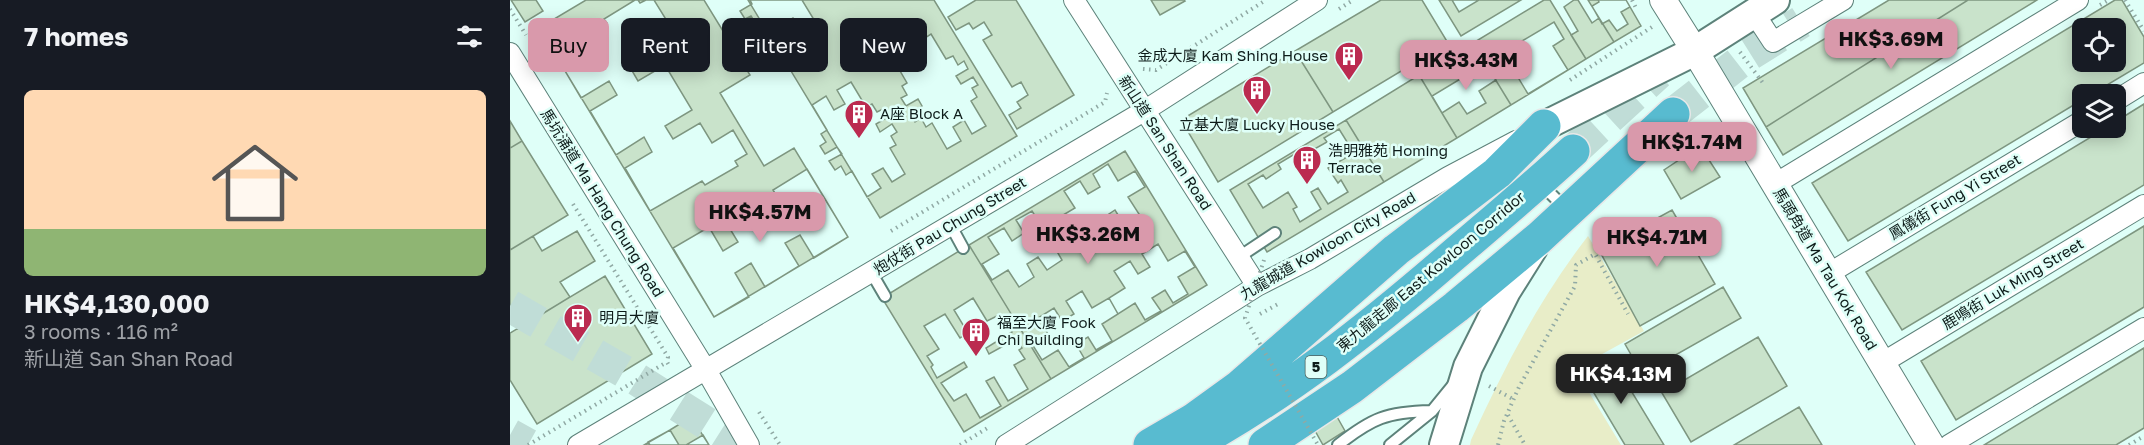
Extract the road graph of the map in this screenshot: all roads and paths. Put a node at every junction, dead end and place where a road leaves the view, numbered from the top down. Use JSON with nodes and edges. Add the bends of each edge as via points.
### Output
{"nodes":[{"id":1,"x":1074,"y":0,"type":"edge"},
{"id":2,"x":1266,"y":0,"type":"edge"},
{"id":3,"x":1317,"y":0,"type":"edge"},
{"id":4,"x":1663,"y":0,"type":"edge"},
{"id":5,"x":1843,"y":0,"type":"edge"},
{"id":6,"x":2078,"y":0,"type":"edge"},
{"id":7,"x":2125,"y":0,"type":"edge"},
{"id":8,"x":1765,"y":7,"type":"edge"},
{"id":9,"x":2144,"y":31,"type":"edge"},
{"id":10,"x":1695,"y":51,"type":"junction"},
{"id":11,"x":510,"y":53,"type":"edge"},
{"id":12,"x":1144,"y":68,"type":"dead end"},
{"id":13,"x":2144,"y":83,"type":"edge"},
{"id":14,"x":2126,"y":94,"type":"edge"},
{"id":15,"x":1105,"y":102,"type":"dead end"},
{"id":16,"x":1144,"y":111,"type":"junction"},
{"id":17,"x":1673,"y":114,"type":"tunnel mouth"},
{"id":18,"x":1544,"y":126,"type":"junction"},
{"id":19,"x":2072,"y":126,"type":"edge"},
{"id":20,"x":1573,"y":151,"type":"tunnel mouth"},
{"id":21,"x":1539,"y":182,"type":"junction"},
{"id":22,"x":1774,"y":184,"type":"junction"},
{"id":23,"x":571,"y":199,"type":"dead end"},
{"id":24,"x":2144,"y":205,"type":"edge"},
{"id":25,"x":1568,"y":211,"type":"junction"},
{"id":26,"x":951,"y":226,"type":"junction"},
{"id":27,"x":890,"y":232,"type":"dead end"},
{"id":28,"x":1275,"y":233,"type":"dead end"},
{"id":29,"x":1539,"y":238,"type":"junction"},
{"id":30,"x":963,"y":248,"type":"dead end"},
{"id":31,"x":1239,"y":257,"type":"junction"},
{"id":32,"x":1264,"y":260,"type":"dead end"},
{"id":33,"x":871,"y":273,"type":"junction"},
{"id":34,"x":1828,"y":274,"type":"junction"},
{"id":35,"x":1257,"y":286,"type":"junction"},
{"id":36,"x":885,"y":296,"type":"dead end"},
{"id":37,"x":1284,"y":301,"type":"dead end"},
{"id":38,"x":1628,"y":314,"type":"dead end"},
{"id":39,"x":1246,"y":320,"type":"junction"},
{"id":40,"x":2144,"y":328,"type":"edge"},
{"id":41,"x":1882,"y":363,"type":"junction"},
{"id":42,"x":706,"y":370,"type":"junction"},
{"id":43,"x":1478,"y":376,"type":"junction"},
{"id":44,"x":1513,"y":399,"type":"junction"},
{"id":45,"x":1431,"y":411,"type":"junction"},
{"id":46,"x":1508,"y":414,"type":"junction"},
{"id":47,"x":2144,"y":436,"type":"edge"},
{"id":48,"x":528,"y":445,"type":"edge"},
{"id":49,"x":578,"y":445,"type":"edge"},
{"id":50,"x":749,"y":445,"type":"edge"},
{"id":51,"x":1006,"y":445,"type":"edge"},
{"id":52,"x":1150,"y":445,"type":"edge"},
{"id":53,"x":1192,"y":445,"type":"edge"},
{"id":54,"x":1265,"y":445,"type":"edge"},
{"id":55,"x":1318,"y":445,"type":"edge"},
{"id":56,"x":1338,"y":445,"type":"edge"},
{"id":57,"x":1390,"y":445,"type":"edge"},
{"id":58,"x":1444,"y":445,"type":"edge"},
{"id":59,"x":1498,"y":445,"type":"edge"},
{"id":60,"x":1525,"y":445,"type":"edge"},
{"id":61,"x":1931,"y":445,"type":"edge"},
{"id":62,"x":1950,"y":445,"type":"edge"},
{"id":63,"x":2129,"y":445,"type":"edge"}],
"edges":[{"from":1,"to":16,"type":"street","name":"新山道 San Shan Road"},
{"from":2,"to":12,"type":"path","via":[[1156,70]]},
{"from":3,"to":16,"type":"street","name":"炮仗街 Pau Chung Street"},
{"from":4,"to":10,"type":"street","name":"馬頭角道 Ma Tau Kok Road"},
{"from":5,"to":8,"type":"street","name":"九龍城道 Kowloon City Road","via":[[1773,42]]},
{"from":6,"to":22,"type":"street"},
{"from":7,"to":9,"type":"path"},
{"from":8,"to":10,"type":"main road","name":"九龍城道 Kowloon City Road"},
{"from":10,"to":18,"type":"main road","name":"九龍城道 Kowloon City Road"},
{"from":10,"to":22,"type":"street","name":"馬頭角道 Ma Tau Kok Road"},
{"from":11,"to":42,"type":"street","name":"馬坑涌道 Ma Hang Chung Road"},
{"from":13,"to":14,"type":"street"},
{"from":15,"to":27,"type":"path"},
{"from":16,"to":26,"type":"street","name":"炮仗街 Pau Chung Street"},
{"from":16,"to":31,"type":"street","name":"新山道 San Shan Road"},
{"from":17,"to":25,"type":"highway"},
{"from":18,"to":35,"type":"street","name":"九龍城道 Kowloon City Road"},
{"from":18,"to":52,"type":"highway","via":[[1497,172],[1395,250],[1240,386]]},
{"from":19,"to":34,"type":"street","name":"鳳儀街 Fung Yi Street"},
{"from":20,"to":21,"type":"highway","name":"東九龍走廊 East Kowloon Corridor","number":"5"},
{"from":21,"to":25,"type":"lane"},
{"from":21,"to":53,"type":"highway","name":"東九龍走廊 East Kowloon Corridor","number":"5","via":[[1321,363]]},
{"from":22,"to":34,"type":"street","name":"馬頭角道 Ma Tau Kok Road"},
{"from":23,"to":48,"type":"path","via":[[668,357],[667,362]]},
{"from":24,"to":41,"type":"street","name":"鹿鳴街 Luk Ming Street"},
{"from":25,"to":29,"type":"highway"},
{"from":26,"to":30,"type":"lane"},
{"from":26,"to":33,"type":"street","name":"炮仗街 Pau Chung Street"},
{"from":28,"to":31,"type":"lane"},
{"from":29,"to":43,"type":"main road","via":[[1506,291]]},
{"from":29,"to":54,"type":"highway","via":[[1370,374]]},
{"from":31,"to":35,"type":"street","name":"新山道 San Shan Road"},
{"from":32,"to":39,"type":"path","bridge":true},
{"from":33,"to":36,"type":"lane"},
{"from":33,"to":42,"type":"street","name":"炮仗街 Pau Chung Street"},
{"from":34,"to":41,"type":"street","name":"馬頭角道 Ma Tau Kok Road"},
{"from":35,"to":51,"type":"street","name":"九龍城道 Kowloon City Road"},
{"from":37,"to":39,"type":"path"},
{"from":38,"to":44,"type":"path","via":[[1594,254],[1576,265],[1575,286]]},
{"from":39,"to":55,"type":"path","bridge":true},
{"from":40,"to":62,"type":"street"},
{"from":41,"to":61,"type":"street","name":"馬頭角道 Ma Tau Kok Road"},
{"from":42,"to":49,"type":"street","name":"炮仗街 Pau Chung Street"},
{"from":42,"to":50,"type":"street","name":"馬坑涌道 Ma Hang Chung Road"},
{"from":43,"to":44,"type":"path"},
{"from":43,"to":45,"type":"lane"},
{"from":43,"to":58,"type":"main road"},
{"from":44,"to":46,"type":"path"},
{"from":45,"to":56,"type":"lane","via":[[1393,413],[1363,425]]},
{"from":45,"to":57,"type":"lane"},
{"from":46,"to":59,"type":"path"},
{"from":46,"to":60,"type":"path"},
{"from":47,"to":63,"type":"path"}]}
